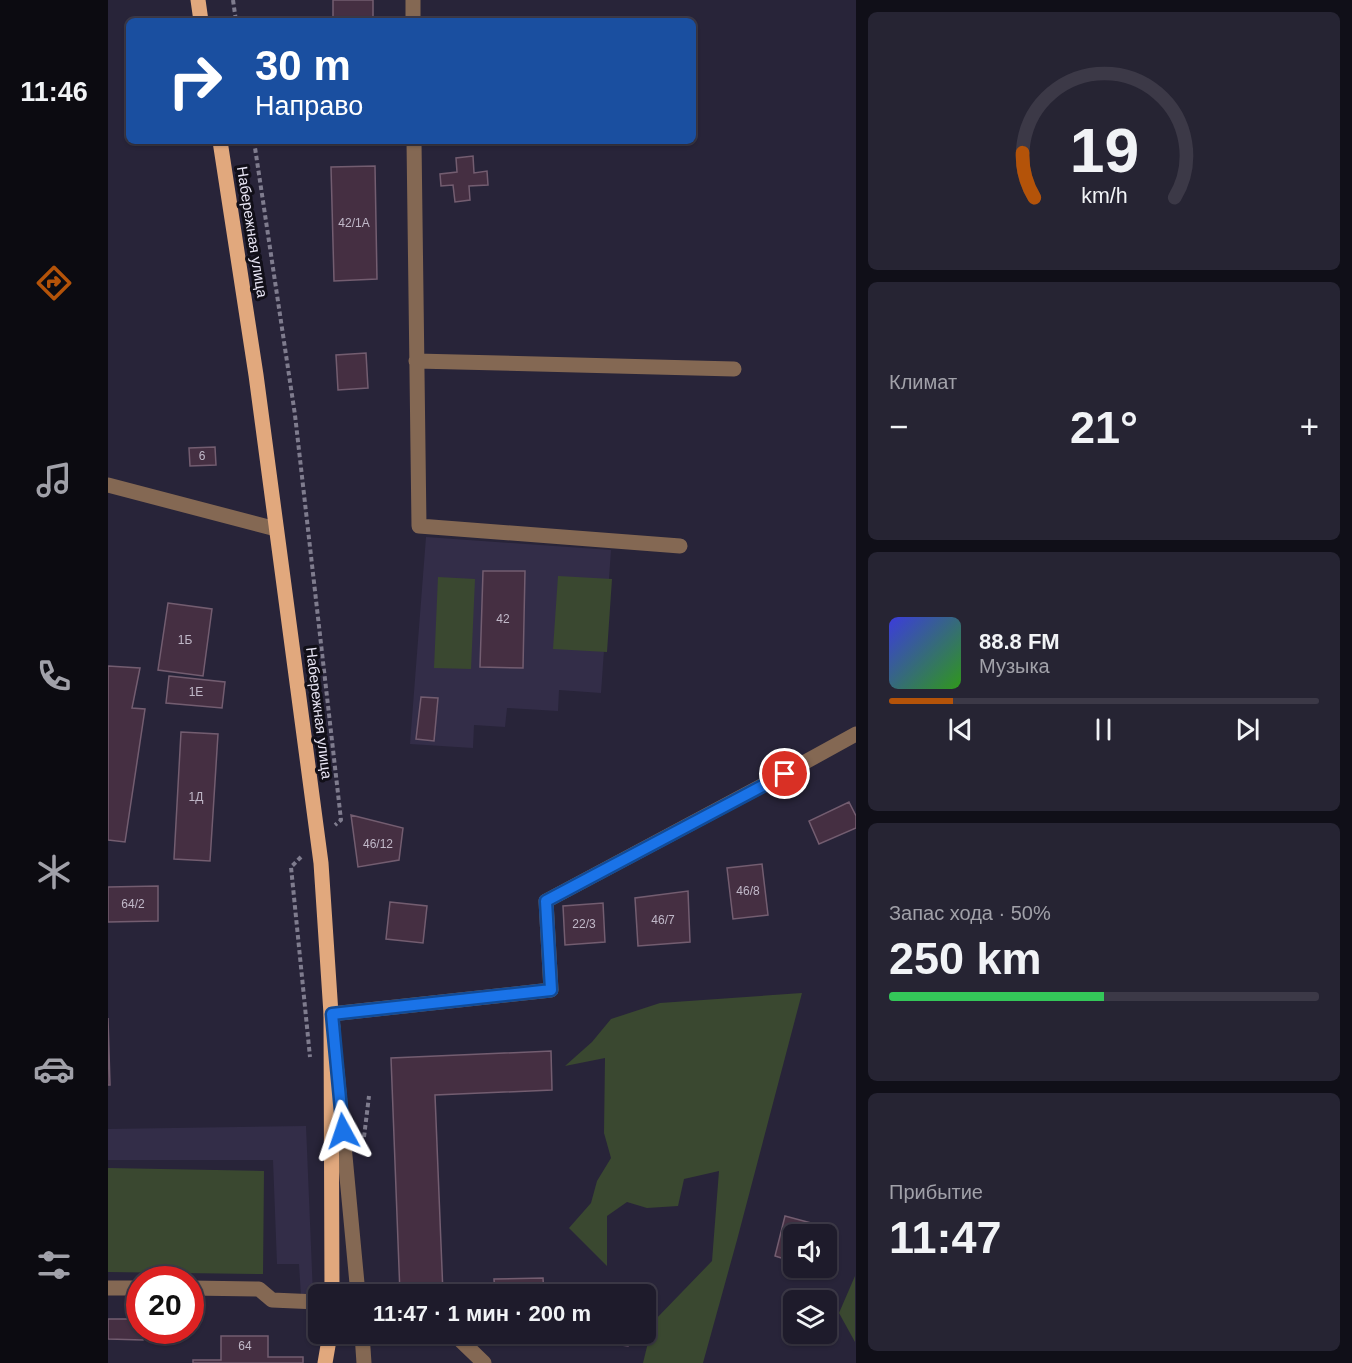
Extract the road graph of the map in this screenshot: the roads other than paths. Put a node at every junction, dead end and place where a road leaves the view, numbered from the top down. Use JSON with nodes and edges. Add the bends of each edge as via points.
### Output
{"nodes":[{"id":1,"x":198,"y":0,"type":"edge"},
{"id":2,"x":413,"y":0,"type":"edge"},
{"id":3,"x":201,"y":18,"type":"edge"},
{"id":4,"x":413,"y":18,"type":"edge"},
{"id":5,"x":220,"y":144,"type":"edge"},
{"id":6,"x":414,"y":144,"type":"edge"},
{"id":7,"x":416,"y":361,"type":"junction"},
{"id":8,"x":734,"y":369,"type":"dead end"},
{"id":9,"x":108,"y":485,"type":"edge"},
{"id":10,"x":276,"y":529,"type":"junction"},
{"id":11,"x":680,"y":546,"type":"dead end"},
{"id":12,"x":855,"y":734,"type":"edge"},
{"id":13,"x":332,"y":1014,"type":"junction"},
{"id":14,"x":332,"y":1284,"type":"edge"},
{"id":15,"x":357,"y":1284,"type":"edge"},
{"id":16,"x":108,"y":1288,"type":"edge"},
{"id":17,"x":126,"y":1288,"type":"edge"},
{"id":18,"x":204,"y":1288,"type":"edge"},
{"id":19,"x":308,"y":1302,"type":"edge"},
{"id":20,"x":329,"y":1344,"type":"edge"},
{"id":21,"x":363,"y":1344,"type":"edge"},
{"id":22,"x":464,"y":1344,"type":"edge"},
{"id":23,"x":326,"y":1363,"type":"edge"},
{"id":24,"x":364,"y":1363,"type":"edge"},
{"id":25,"x":484,"y":1363,"type":"edge"}],
"edges":[{"from":1,"to":3,"type":"main road"},
{"from":2,"to":4,"type":"street"},
{"from":5,"to":10,"type":"main road","name":"Набережная улица"},
{"from":6,"to":7,"type":"street"},
{"from":7,"to":8,"type":"street"},
{"from":7,"to":11,"type":"street","via":[[419,526]]},
{"from":9,"to":10,"type":"street"},
{"from":10,"to":13,"type":"main road","name":"Набережная улица","via":[[321,864]]},
{"from":12,"to":13,"type":"street","via":[[546,901],[551,990]]},
{"from":13,"to":14,"type":"main road","name":"Набережная улица"},
{"from":13,"to":15,"type":"street"},
{"from":16,"to":17,"type":"street"},
{"from":18,"to":19,"type":"street","via":[[259,1289],[272,1300]]},
{"from":20,"to":23,"type":"main road"},
{"from":21,"to":24,"type":"street"},
{"from":22,"to":25,"type":"street"}]}
